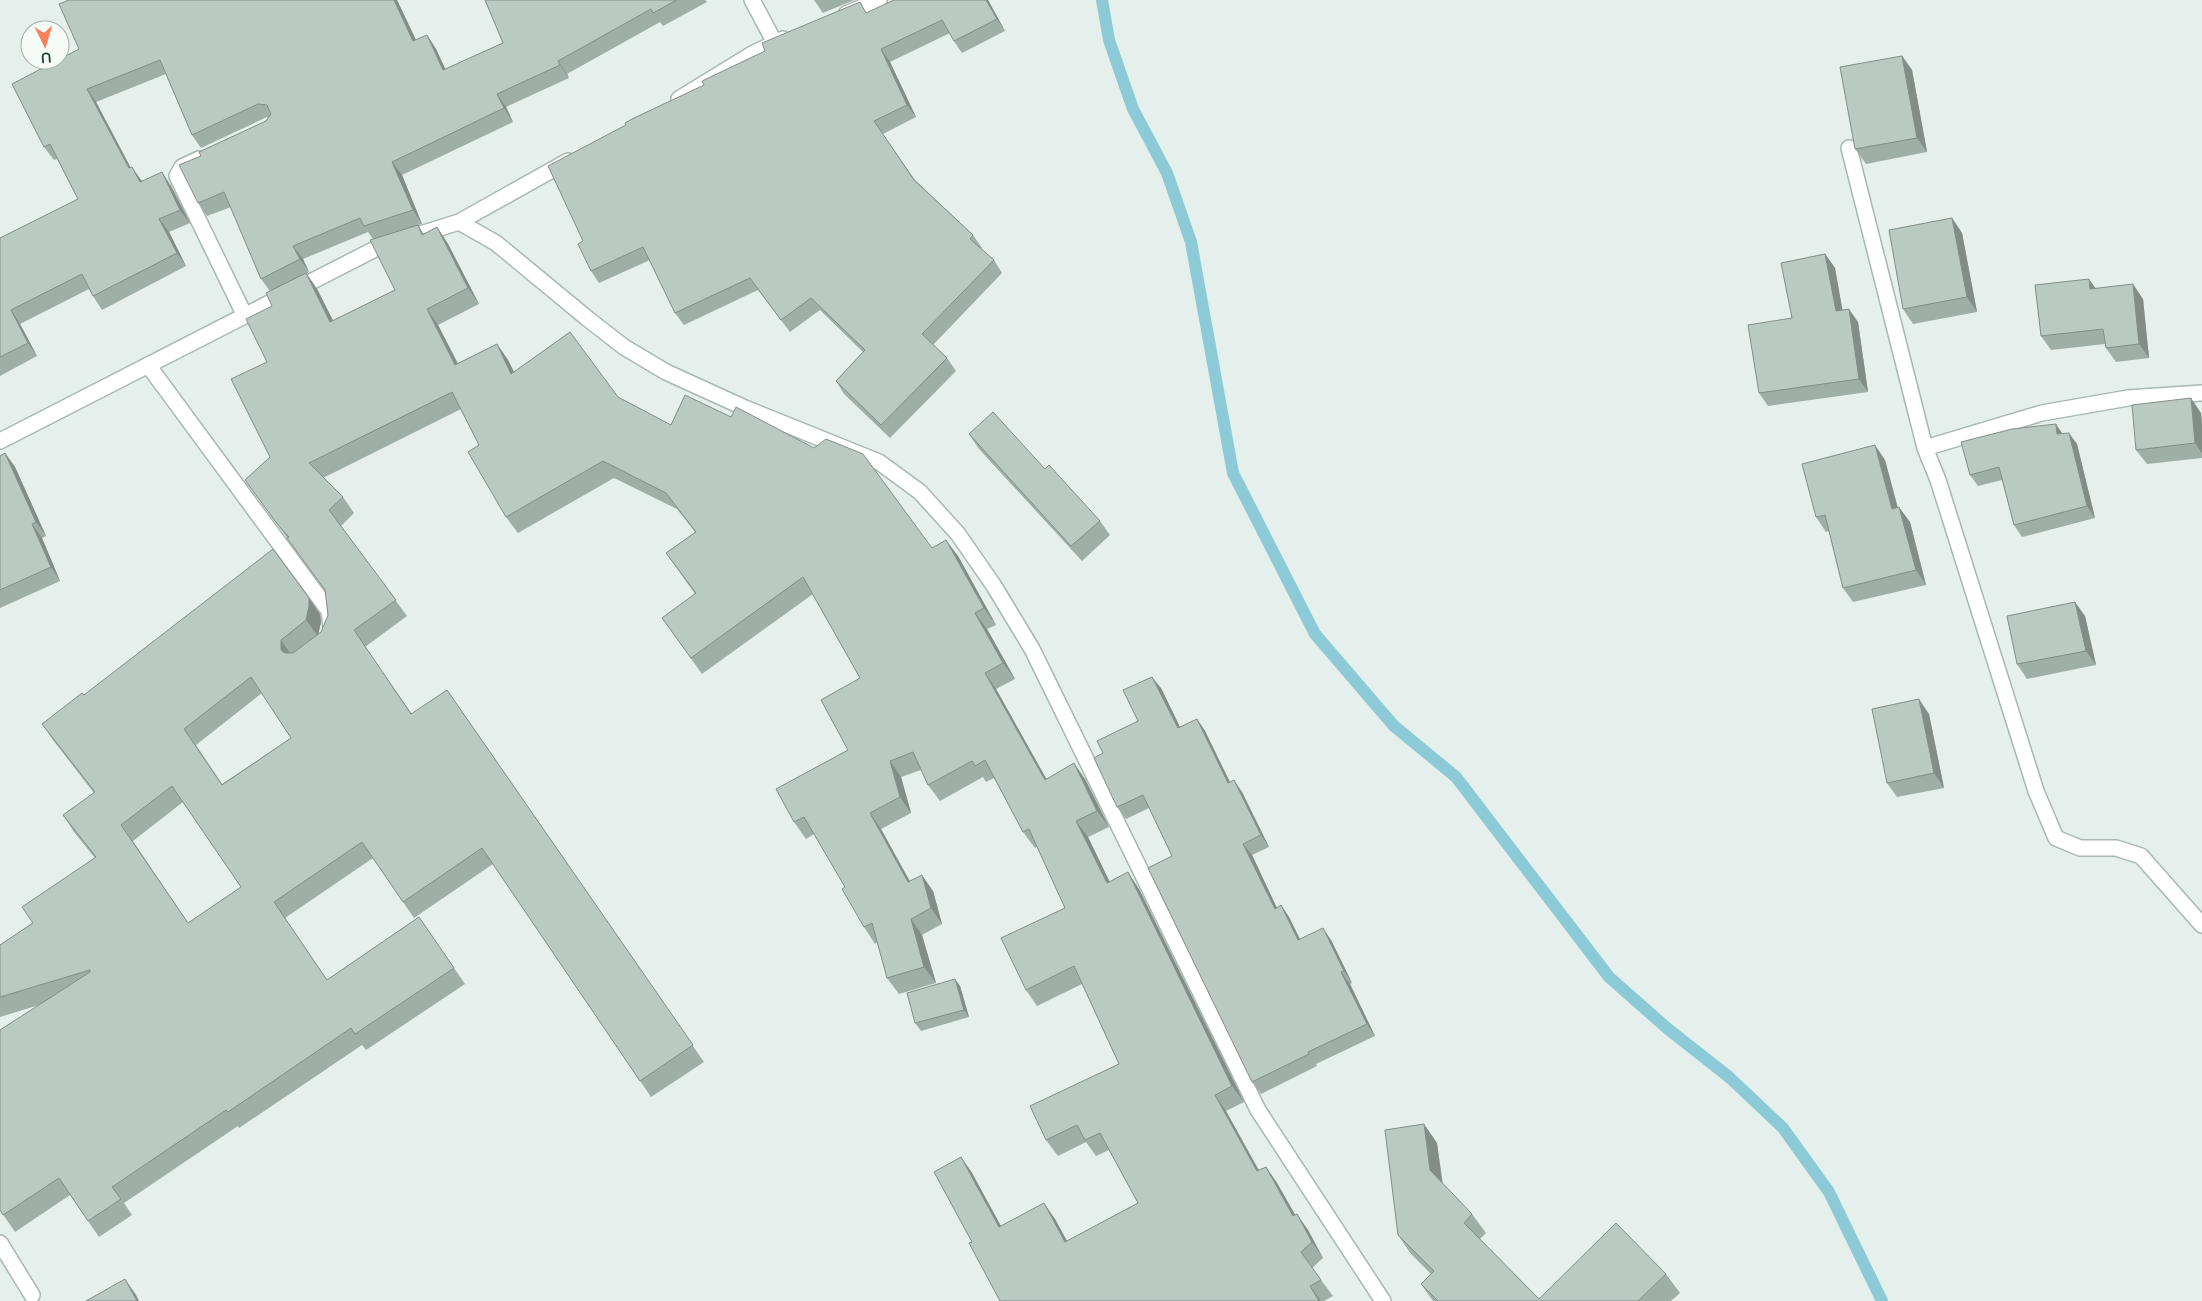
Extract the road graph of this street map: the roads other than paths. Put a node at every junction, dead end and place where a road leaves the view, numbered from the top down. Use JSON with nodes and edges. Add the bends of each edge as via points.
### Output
{"nodes":[{"id":1,"x":752,"y":0,"type":"edge"},
{"id":2,"x":879,"y":0,"type":"edge"},
{"id":3,"x":830,"y":21,"type":"edge"},
{"id":4,"x":797,"y":33,"type":"edge"},
{"id":5,"x":775,"y":43,"type":"junction"},
{"id":6,"x":664,"y":107,"type":"edge"},
{"id":7,"x":1849,"y":148,"type":"edge"},
{"id":8,"x":215,"y":152,"type":"edge"},
{"id":9,"x":585,"y":152,"type":"edge"},
{"id":10,"x":459,"y":222,"type":"junction"},
{"id":11,"x":245,"y":316,"type":"junction"},
{"id":12,"x":148,"y":365,"type":"junction"},
{"id":13,"x":2202,"y":393,"type":"edge"},
{"id":14,"x":0,"y":441,"type":"edge"},
{"id":15,"x":1925,"y":448,"type":"junction"},
{"id":16,"x":327,"y":642,"type":"edge"},
{"id":17,"x":2202,"y":926,"type":"edge"},
{"id":18,"x":0,"y":1243,"type":"edge"},
{"id":19,"x":32,"y":1295,"type":"dead end"},
{"id":20,"x":1383,"y":1301,"type":"edge"}],
"edges":[{"from":1,"to":5,"type":"street"},
{"from":2,"to":3,"type":"street"},
{"from":4,"to":5,"type":"street"},
{"from":5,"to":6,"type":"street"},
{"from":7,"to":15,"type":"street"},
{"from":8,"to":11,"type":"street","via":[[182,167],[177,176]]},
{"from":9,"to":10,"type":"street"},
{"from":10,"to":11,"type":"street","via":[[379,247]]},
{"from":10,"to":20,"type":"street","via":[[496,243],[595,325],[666,372],[879,462],[920,492],[958,534],[1032,649],[1258,1110]]},
{"from":11,"to":12,"type":"street"},
{"from":12,"to":14,"type":"street"},
{"from":12,"to":16,"type":"street","via":[[329,611],[332,630]]},
{"from":13,"to":15,"type":"street","via":[[2128,398],[2042,413]]},
{"from":15,"to":17,"type":"street","via":[[2036,791],[2056,838],[2080,848],[2116,848],[2142,856]]},
{"from":18,"to":19,"type":"street"}]}
